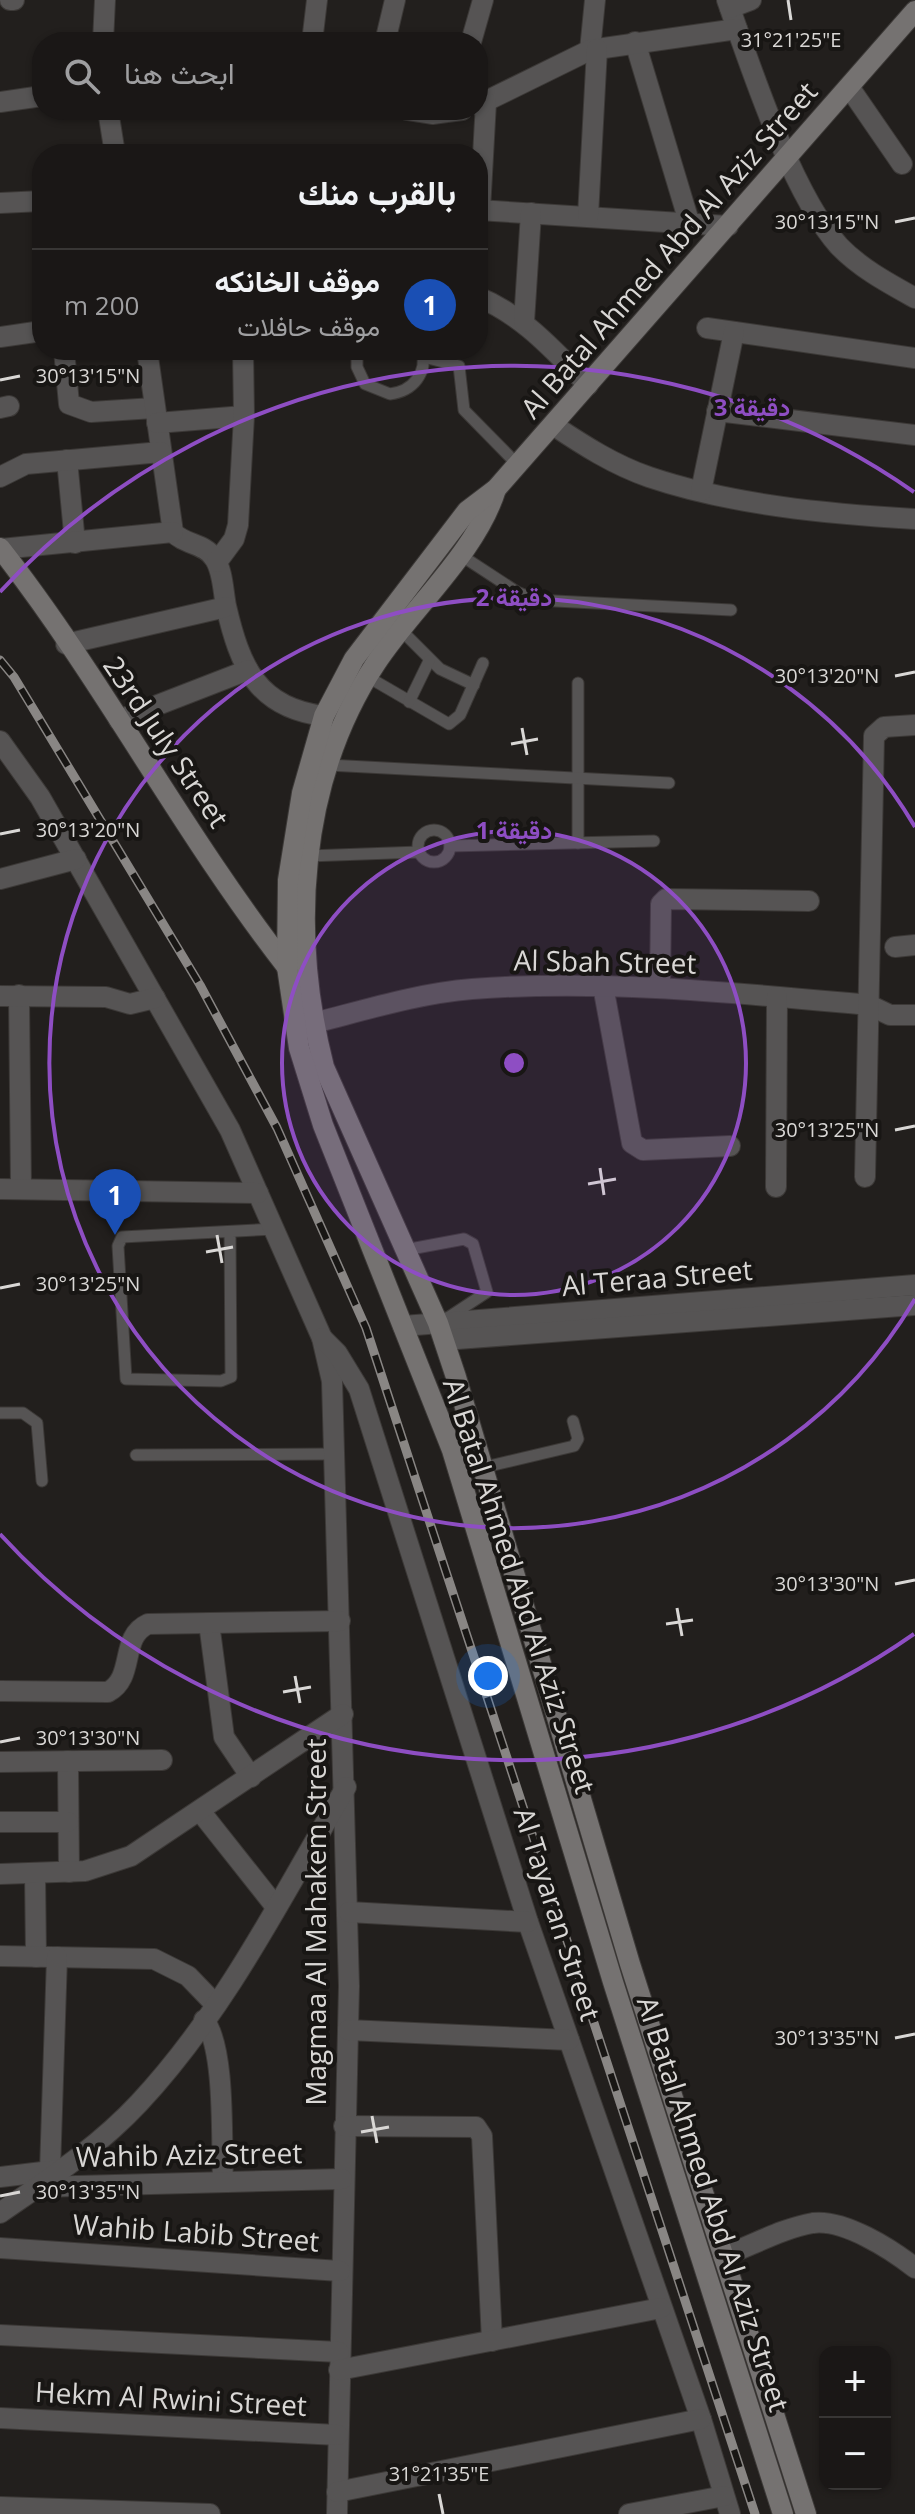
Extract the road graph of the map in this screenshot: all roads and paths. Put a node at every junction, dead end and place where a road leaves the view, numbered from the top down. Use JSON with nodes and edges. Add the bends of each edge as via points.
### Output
{"nodes":[{"id":1,"x":105,"y":0,"type":"edge"},
{"id":2,"x":317,"y":0,"type":"edge"},
{"id":3,"x":395,"y":0,"type":"edge"},
{"id":4,"x":483,"y":0,"type":"edge"},
{"id":5,"x":595,"y":0,"type":"edge"},
{"id":6,"x":751,"y":0,"type":"edge"},
{"id":7,"x":729,"y":4,"type":"edge"},
{"id":8,"x":912,"y":21,"type":"edge"},
{"id":9,"x":737,"y":29,"type":"junction"},
{"id":10,"x":103,"y":32,"type":"edge"},
{"id":11,"x":313,"y":32,"type":"edge"},
{"id":12,"x":387,"y":32,"type":"edge"},
{"id":13,"x":474,"y":32,"type":"edge"},
{"id":14,"x":635,"y":42,"type":"junction"},
{"id":15,"x":593,"y":50,"type":"junction"},
{"id":16,"x":849,"y":87,"type":"junction"},
{"id":17,"x":32,"y":97,"type":"edge"},
{"id":18,"x":488,"y":100,"type":"edge"},
{"id":19,"x":0,"y":102,"type":"edge"},
{"id":20,"x":110,"y":120,"type":"edge"},
{"id":21,"x":482,"y":120,"type":"edge"},
{"id":22,"x":113,"y":144,"type":"edge"},
{"id":23,"x":481,"y":144,"type":"edge"},
{"id":24,"x":788,"y":157,"type":"junction"},
{"id":25,"x":902,"y":164,"type":"dead end"},
{"id":26,"x":32,"y":201,"type":"edge"},
{"id":27,"x":0,"y":203,"type":"edge"},
{"id":28,"x":488,"y":211,"type":"edge"},
{"id":29,"x":531,"y":213,"type":"junction"},
{"id":30,"x":588,"y":216,"type":"junction"},
{"id":31,"x":690,"y":225,"type":"junction"},
{"id":32,"x":728,"y":226,"type":"junction"},
{"id":33,"x":915,"y":298,"type":"edge"},
{"id":34,"x":488,"y":301,"type":"edge"},
{"id":35,"x":524,"y":322,"type":"junction"},
{"id":36,"x":707,"y":328,"type":"dead end"},
{"id":37,"x":32,"y":332,"type":"edge"},
{"id":38,"x":734,"y":332,"type":"junction"},
{"id":39,"x":0,"y":337,"type":"edge"},
{"id":40,"x":915,"y":358,"type":"edge"},
{"id":41,"x":65,"y":360,"type":"edge"},
{"id":42,"x":148,"y":360,"type":"edge"},
{"id":43,"x":243,"y":360,"type":"edge"},
{"id":44,"x":357,"y":360,"type":"edge"},
{"id":45,"x":421,"y":360,"type":"edge"},
{"id":46,"x":441,"y":360,"type":"edge"},
{"id":47,"x":588,"y":385,"type":"junction"},
{"id":48,"x":717,"y":411,"type":"junction"},
{"id":49,"x":156,"y":415,"type":"junction"},
{"id":50,"x":244,"y":416,"type":"junction"},
{"id":51,"x":553,"y":425,"type":"junction"},
{"id":52,"x":915,"y":435,"type":"edge"},
{"id":53,"x":161,"y":452,"type":"junction"},
{"id":54,"x":67,"y":460,"type":"junction"},
{"id":55,"x":518,"y":465,"type":"junction"},
{"id":56,"x":0,"y":477,"type":"edge"},
{"id":57,"x":496,"y":489,"type":"junction"},
{"id":58,"x":701,"y":491,"type":"junction"},
{"id":59,"x":915,"y":519,"type":"edge"},
{"id":60,"x":173,"y":532,"type":"junction"},
{"id":61,"x":75,"y":543,"type":"junction"},
{"id":62,"x":0,"y":548,"type":"edge"},
{"id":63,"x":459,"y":554,"type":"junction"},
{"id":64,"x":217,"y":562,"type":"junction"},
{"id":65,"x":226,"y":607,"type":"junction"},
{"id":66,"x":731,"y":610,"type":"dead end"},
{"id":67,"x":401,"y":630,"type":"junction"},
{"id":68,"x":66,"y":644,"type":"junction"},
{"id":69,"x":429,"y":661,"type":"junction"},
{"id":70,"x":483,"y":663,"type":"dead end"},
{"id":71,"x":248,"y":670,"type":"junction"},
{"id":72,"x":368,"y":677,"type":"junction"},
{"id":73,"x":578,"y":683,"type":"dead end"},
{"id":74,"x":474,"y":685,"type":"junction"},
{"id":75,"x":409,"y":702,"type":"junction"},
{"id":76,"x":324,"y":716,"type":"junction"},
{"id":77,"x":119,"y":720,"type":"junction"},
{"id":78,"x":915,"y":725,"type":"edge"},
{"id":79,"x":0,"y":741,"type":"edge"},
{"id":80,"x":7,"y":763,"type":"edge"},
{"id":81,"x":328,"y":765,"type":"junction"},
{"id":82,"x":578,"y":779,"type":"junction"},
{"id":83,"x":669,"y":783,"type":"dead end"},
{"id":84,"x":654,"y":841,"type":"dead end"},
{"id":85,"x":578,"y":843,"type":"junction"},
{"id":86,"x":450,"y":846,"type":"junction"},
{"id":87,"x":419,"y":852,"type":"junction"},
{"id":88,"x":308,"y":856,"type":"junction"},
{"id":89,"x":76,"y":859,"type":"junction"},
{"id":90,"x":0,"y":879,"type":"edge"},
{"id":91,"x":809,"y":901,"type":"dead end"},
{"id":92,"x":287,"y":967,"type":"junction"},
{"id":93,"x":603,"y":986,"type":"junction"},
{"id":94,"x":660,"y":986,"type":"junction"},
{"id":95,"x":10,"y":996,"type":"edge"},
{"id":96,"x":777,"y":997,"type":"junction"},
{"id":97,"x":155,"y":998,"type":"junction"},
{"id":98,"x":869,"y":1005,"type":"junction"},
{"id":99,"x":915,"y":1015,"type":"edge"},
{"id":100,"x":304,"y":1026,"type":"junction"},
{"id":101,"x":10,"y":1080,"type":"edge"},
{"id":102,"x":730,"y":1146,"type":"dead end"},
{"id":103,"x":865,"y":1177,"type":"dead end"},
{"id":104,"x":776,"y":1187,"type":"dead end"},
{"id":105,"x":10,"y":1189,"type":"edge"},
{"id":106,"x":258,"y":1193,"type":"junction"},
{"id":107,"x":275,"y":1229,"type":"junction"},
{"id":108,"x":230,"y":1232,"type":"junction"},
{"id":109,"x":405,"y":1250,"type":"junction"},
{"id":110,"x":915,"y":1285,"type":"edge"},
{"id":111,"x":915,"y":1305,"type":"edge"},
{"id":112,"x":403,"y":1326,"type":"junction"},
{"id":113,"x":441,"y":1331,"type":"junction"},
{"id":114,"x":322,"y":1338,"type":"junction"},
{"id":115,"x":0,"y":1413,"type":"edge"},
{"id":116,"x":573,"y":1421,"type":"dead end"},
{"id":117,"x":334,"y":1454,"type":"junction"},
{"id":118,"x":136,"y":1455,"type":"dead end"},
{"id":119,"x":485,"y":1467,"type":"junction"},
{"id":120,"x":42,"y":1481,"type":"dead end"},
{"id":121,"x":340,"y":1621,"type":"junction"},
{"id":122,"x":209,"y":1623,"type":"junction"},
{"id":123,"x":0,"y":1691,"type":"edge"},
{"id":124,"x":343,"y":1714,"type":"junction"},
{"id":125,"x":162,"y":1760,"type":"dead end"},
{"id":126,"x":68,"y":1761,"type":"junction"},
{"id":127,"x":0,"y":1762,"type":"edge"},
{"id":128,"x":251,"y":1777,"type":"junction"},
{"id":129,"x":346,"y":1787,"type":"junction"},
{"id":130,"x":200,"y":1811,"type":"junction"},
{"id":131,"x":0,"y":1822,"type":"edge"},
{"id":132,"x":68,"y":1822,"type":"junction"},
{"id":133,"x":69,"y":1872,"type":"junction"},
{"id":134,"x":35,"y":1873,"type":"junction"},
{"id":135,"x":0,"y":1874,"type":"edge"},
{"id":136,"x":276,"y":1907,"type":"junction"},
{"id":137,"x":349,"y":1912,"type":"junction"},
{"id":138,"x":528,"y":1922,"type":"junction"},
{"id":139,"x":0,"y":1956,"type":"edge"},
{"id":140,"x":47,"y":1957,"type":"junction"},
{"id":141,"x":209,"y":2012,"type":"junction"},
{"id":142,"x":348,"y":2030,"type":"junction"},
{"id":143,"x":569,"y":2040,"type":"junction"},
{"id":144,"x":344,"y":2126,"type":"junction"},
{"id":145,"x":50,"y":2176,"type":"junction"},
{"id":146,"x":0,"y":2177,"type":"edge"},
{"id":147,"x":342,"y":2179,"type":"junction"},
{"id":148,"x":223,"y":2180,"type":"junction"},
{"id":149,"x":0,"y":2213,"type":"edge"},
{"id":150,"x":0,"y":2248,"type":"edge"},
{"id":151,"x":723,"y":2256,"type":"junction"},
{"id":152,"x":915,"y":2268,"type":"edge"},
{"id":153,"x":340,"y":2271,"type":"junction"},
{"id":154,"x":661,"y":2308,"type":"junction"},
{"id":155,"x":0,"y":2335,"type":"edge"},
{"id":156,"x":492,"y":2341,"type":"junction"},
{"id":157,"x":339,"y":2361,"type":"junction"},
{"id":158,"x":0,"y":2418,"type":"edge"},
{"id":159,"x":701,"y":2419,"type":"junction"},
{"id":160,"x":338,"y":2435,"type":"junction"},
{"id":161,"x":337,"y":2492,"type":"junction"},
{"id":162,"x":727,"y":2505,"type":"edge"},
{"id":163,"x":0,"y":2507,"type":"edge"},
{"id":164,"x":210,"y":2514,"type":"edge"},
{"id":165,"x":337,"y":2514,"type":"edge"},
{"id":166,"x":629,"y":2514,"type":"edge"},
{"id":167,"x":783,"y":2514,"type":"edge"},
{"id":168,"x":806,"y":2514,"type":"edge"}],
"edges":[{"from":1,"to":10,"type":"street"},
{"from":2,"to":11,"type":"street"},
{"from":3,"to":12,"type":"street"},
{"from":4,"to":13,"type":"street"},
{"from":5,"to":15,"type":"street"},
{"from":6,"to":7,"type":"street"},
{"from":7,"to":9,"type":"street"},
{"from":8,"to":16,"type":"main road","name":"Al Batal Ahmed Abd Al Aziz Street"},
{"from":9,"to":14,"type":"street"},
{"from":9,"to":24,"type":"street"},
{"from":14,"to":15,"type":"street"},
{"from":14,"to":31,"type":"street"},
{"from":15,"to":18,"type":"street"},
{"from":15,"to":30,"type":"street"},
{"from":16,"to":24,"type":"main road","name":"Al Batal Ahmed Abd Al Aziz Street"},
{"from":16,"to":25,"type":"street"},
{"from":17,"to":19,"type":"street"},
{"from":20,"to":22,"type":"street"},
{"from":21,"to":23,"type":"street"},
{"from":24,"to":32,"type":"main road","name":"Al Batal Ahmed Abd Al Aziz Street"},
{"from":24,"to":33,"type":"street","via":[[819,219],[840,247]]},
{"from":26,"to":27,"type":"street"},
{"from":28,"to":29,"type":"street"},
{"from":29,"to":30,"type":"street"},
{"from":29,"to":35,"type":"street"},
{"from":30,"to":31,"type":"street"},
{"from":31,"to":32,"type":"street"},
{"from":32,"to":47,"type":"main road","name":"Al Batal Ahmed Abd Al Aziz Street"},
{"from":34,"to":35,"type":"street"},
{"from":35,"to":47,"type":"street"},
{"from":36,"to":38,"type":"street"},
{"from":37,"to":39,"type":"street"},
{"from":38,"to":40,"type":"street"},
{"from":38,"to":48,"type":"street"},
{"from":41,"to":49,"type":"street","via":[[69,404],[91,412]]},
{"from":42,"to":49,"type":"street"},
{"from":43,"to":50,"type":"street"},
{"from":44,"to":45,"type":"lane","via":[[365,384],[390,394],[415,383]]},
{"from":46,"to":55,"type":"lane","via":[[459,366],[464,410]]},
{"from":47,"to":51,"type":"main road","name":"Al Batal Ahmed Abd Al Aziz Street"},
{"from":48,"to":52,"type":"street"},
{"from":48,"to":58,"type":"street"},
{"from":49,"to":50,"type":"street"},
{"from":49,"to":53,"type":"street"},
{"from":50,"to":64,"type":"street","via":[[238,525]]},
{"from":51,"to":55,"type":"main road","name":"Al Batal Ahmed Abd Al Aziz Street"},
{"from":51,"to":58,"type":"street","via":[[648,477]]},
{"from":53,"to":54,"type":"street"},
{"from":53,"to":60,"type":"street"},
{"from":54,"to":56,"type":"street","via":[[26,464]]},
{"from":54,"to":61,"type":"street"},
{"from":55,"to":57,"type":"main road","name":"Al Batal Ahmed Abd Al Aziz Street"},
{"from":57,"to":63,"type":"main road","name":"Al Batal Ahmed Abd Al Aziz Street","via":[[482,523]]},
{"from":57,"to":76,"type":"main road","name":"Al Batal Ahmed Abd Al Aziz Street","via":[[467,511],[363,647]]},
{"from":58,"to":59,"type":"street"},
{"from":60,"to":61,"type":"street"},
{"from":60,"to":64,"type":"street","via":[[206,549]]},
{"from":61,"to":62,"type":"street"},
{"from":62,"to":68,"type":"main road","name":"23rd July Street"},
{"from":63,"to":66,"type":"lane","via":[[536,600]]},
{"from":63,"to":67,"type":"main road","name":"Al Batal Ahmed Abd Al Aziz Street"},
{"from":64,"to":65,"type":"street"},
{"from":65,"to":68,"type":"street"},
{"from":65,"to":71,"type":"street"},
{"from":67,"to":69,"type":"lane"},
{"from":67,"to":72,"type":"main road","name":"Al Batal Ahmed Abd Al Aziz Street"},
{"from":68,"to":77,"type":"main road","name":"23rd July Street"},
{"from":69,"to":74,"type":"lane"},
{"from":69,"to":75,"type":"lane"},
{"from":70,"to":74,"type":"lane"},
{"from":71,"to":76,"type":"street","via":[[282,707]]},
{"from":71,"to":77,"type":"street"},
{"from":72,"to":75,"type":"lane"},
{"from":72,"to":81,"type":"main road","name":"Al Batal Ahmed Abd Al Aziz Street"},
{"from":73,"to":82,"type":"lane"},
{"from":74,"to":75,"type":"lane","via":[[453,722],[443,723]]},
{"from":76,"to":92,"type":"main road","name":"Al Batal Ahmed Abd Al Aziz Street","via":[[302,793],[288,880]]},
{"from":77,"to":92,"type":"main road","name":"23rd July Street"},
{"from":78,"to":98,"type":"street","via":[[881,728],[874,736]]},
{"from":79,"to":80,"type":"street","name":"Magmaa Al Mahakem Street"},
{"from":80,"to":89,"type":"street","name":"Magmaa Al Mahakem Street"},
{"from":81,"to":82,"type":"lane"},
{"from":81,"to":88,"type":"main road","name":"Al Batal Ahmed Abd Al Aziz Street"},
{"from":82,"to":83,"type":"lane"},
{"from":82,"to":85,"type":"lane"},
{"from":84,"to":85,"type":"lane"},
{"from":85,"to":86,"type":"lane"},
{"from":86,"to":87,"type":"lane","via":[[445,857],[434,862]]},
{"from":86,"to":87,"type":"lane","via":[[445,834],[434,830],[422,835]]},
{"from":87,"to":88,"type":"lane"},
{"from":88,"to":100,"type":"main road","name":"Al Batal Ahmed Abd Al Aziz Street"},
{"from":89,"to":90,"type":"street"},
{"from":89,"to":97,"type":"street","name":"Magmaa Al Mahakem Street"},
{"from":91,"to":94,"type":"street","via":[[666,899],[661,904]]},
{"from":92,"to":100,"type":"main road","name":"Al Batal Ahmed Abd Al Aziz Street"},
{"from":93,"to":94,"type":"street","name":"Al Sbah Street"},
{"from":93,"to":100,"type":"street","name":"Al Sbah Street","via":[[470,989],[392,1002]]},
{"from":93,"to":102,"type":"street","via":[[632,1143],[643,1150]]},
{"from":94,"to":96,"type":"street","name":"Al Sbah Street"},
{"from":95,"to":97,"type":"street","via":[[106,997],[130,1004]]},
{"from":95,"to":101,"type":"street"},
{"from":96,"to":98,"type":"street","name":"Al Sbah Street"},
{"from":96,"to":104,"type":"street"},
{"from":97,"to":106,"type":"street","name":"Magmaa Al Mahakem Street","via":[[230,1130]]},
{"from":98,"to":99,"type":"street","name":"Al Sbah Street","via":[[890,1015]]},
{"from":98,"to":103,"type":"street"},
{"from":100,"to":109,"type":"main road","name":"Al Batal Ahmed Abd Al Aziz Street"},
{"from":100,"to":112,"type":"main road","name":"Al Batal Ahmed Abd Al Aziz Street","via":[[323,1125]]},
{"from":101,"to":105,"type":"street"},
{"from":105,"to":106,"type":"street"},
{"from":106,"to":107,"type":"street","name":"Magmaa Al Mahakem Street"},
{"from":107,"to":108,"type":"lane"},
{"from":107,"to":114,"type":"street","name":"Magmaa Al Mahakem Street"},
{"from":108,"to":108,"type":"lane","via":[[119,1241],[126,1379],[231,1377]]},
{"from":109,"to":113,"type":"main road","name":"Al Batal Ahmed Abd Al Aziz Street"},
{"from":109,"to":113,"type":"lane","via":[[464,1239],[473,1244],[487,1292]]},
{"from":110,"to":113,"type":"street","name":"Al Teraa Street"},
{"from":111,"to":113,"type":"street","name":"Al Teraa Street"},
{"from":112,"to":113,"type":"street","name":"Al Teraa Street"},
{"from":112,"to":167,"type":"main road","name":"Al Batal Ahmed Abd Al Aziz Street","via":[[452,1450],[613,1982]]},
{"from":113,"to":119,"type":"main road","name":"Al Batal Ahmed Abd Al Aziz Street"},
{"from":114,"to":117,"type":"street","name":"Magmaa Al Mahakem Street","via":[[332,1381]]},
{"from":114,"to":138,"type":"street","name":"Al Tayaran Street","via":[[359,1389]]},
{"from":115,"to":120,"type":"lane","via":[[29,1414],[37,1423]]},
{"from":116,"to":119,"type":"lane","via":[[578,1439],[574,1446]]},
{"from":117,"to":118,"type":"lane"},
{"from":117,"to":121,"type":"street","name":"Magmaa Al Mahakem Street"},
{"from":119,"to":151,"type":"main road","name":"Al Batal Ahmed Abd Al Aziz Street","via":[[630,1964]]},
{"from":121,"to":122,"type":"street"},
{"from":121,"to":124,"type":"street","name":"Magmaa Al Mahakem Street"},
{"from":122,"to":123,"type":"street","via":[[142,1627],[133,1637],[121,1682],[108,1692]]},
{"from":122,"to":128,"type":"street","via":[[224,1737]]},
{"from":124,"to":128,"type":"street"},
{"from":124,"to":129,"type":"street","name":"Magmaa Al Mahakem Street"},
{"from":125,"to":126,"type":"street"},
{"from":126,"to":127,"type":"street"},
{"from":126,"to":132,"type":"street"},
{"from":128,"to":130,"type":"street"},
{"from":129,"to":136,"type":"street"},
{"from":129,"to":137,"type":"street","name":"Magmaa Al Mahakem Street"},
{"from":130,"to":133,"type":"street","via":[[131,1856]]},
{"from":130,"to":136,"type":"street"},
{"from":131,"to":132,"type":"street"},
{"from":132,"to":133,"type":"street"},
{"from":133,"to":134,"type":"street"},
{"from":134,"to":135,"type":"street"},
{"from":134,"to":140,"type":"street"},
{"from":136,"to":141,"type":"street"},
{"from":137,"to":138,"type":"street"},
{"from":137,"to":142,"type":"street","name":"Magmaa Al Mahakem Street"},
{"from":138,"to":143,"type":"street","name":"Al Tayaran Street"},
{"from":139,"to":140,"type":"street"},
{"from":140,"to":141,"type":"street","via":[[154,1959],[188,1976]]},
{"from":140,"to":145,"type":"street"},
{"from":141,"to":145,"type":"street","via":[[138,2103]]},
{"from":141,"to":148,"type":"street","via":[[217,2055]]},
{"from":142,"to":143,"type":"street"},
{"from":142,"to":144,"type":"street","name":"Magmaa Al Mahakem Street"},
{"from":143,"to":154,"type":"street","name":"Al Tayaran Street"},
{"from":144,"to":147,"type":"street","name":"Magmaa Al Mahakem Street"},
{"from":144,"to":156,"type":"street","via":[[476,2127],[482,2136]]},
{"from":145,"to":146,"type":"street","name":"Wahib Aziz Street"},
{"from":145,"to":148,"type":"street","name":"Wahib Aziz Street"},
{"from":145,"to":149,"type":"street"},
{"from":147,"to":148,"type":"street","name":"Wahib Aziz Street"},
{"from":147,"to":153,"type":"street","name":"Magmaa Al Mahakem Street"},
{"from":150,"to":153,"type":"street","name":"Wahib Labib Street"},
{"from":151,"to":152,"type":"street","via":[[811,2224],[828,2223],[888,2246]]},
{"from":151,"to":168,"type":"main road","name":"Al Batal Ahmed Abd Al Aziz Street"},
{"from":153,"to":157,"type":"street","name":"Magmaa Al Mahakem Street"},
{"from":154,"to":156,"type":"street"},
{"from":154,"to":159,"type":"street","name":"Al Tayaran Street"},
{"from":155,"to":157,"type":"street"},
{"from":156,"to":157,"type":"street"},
{"from":157,"to":160,"type":"street","name":"Magmaa Al Mahakem Street"},
{"from":158,"to":160,"type":"street","name":"Hekm Al Rwini Street"},
{"from":159,"to":161,"type":"street"},
{"from":159,"to":162,"type":"street","name":"Al Tayaran Street"},
{"from":160,"to":161,"type":"street","name":"Magmaa Al Mahakem Street"},
{"from":161,"to":165,"type":"street","name":"Magmaa Al Mahakem Street"},
{"from":162,"to":166,"type":"street"},
{"from":163,"to":164,"type":"street"}]}
